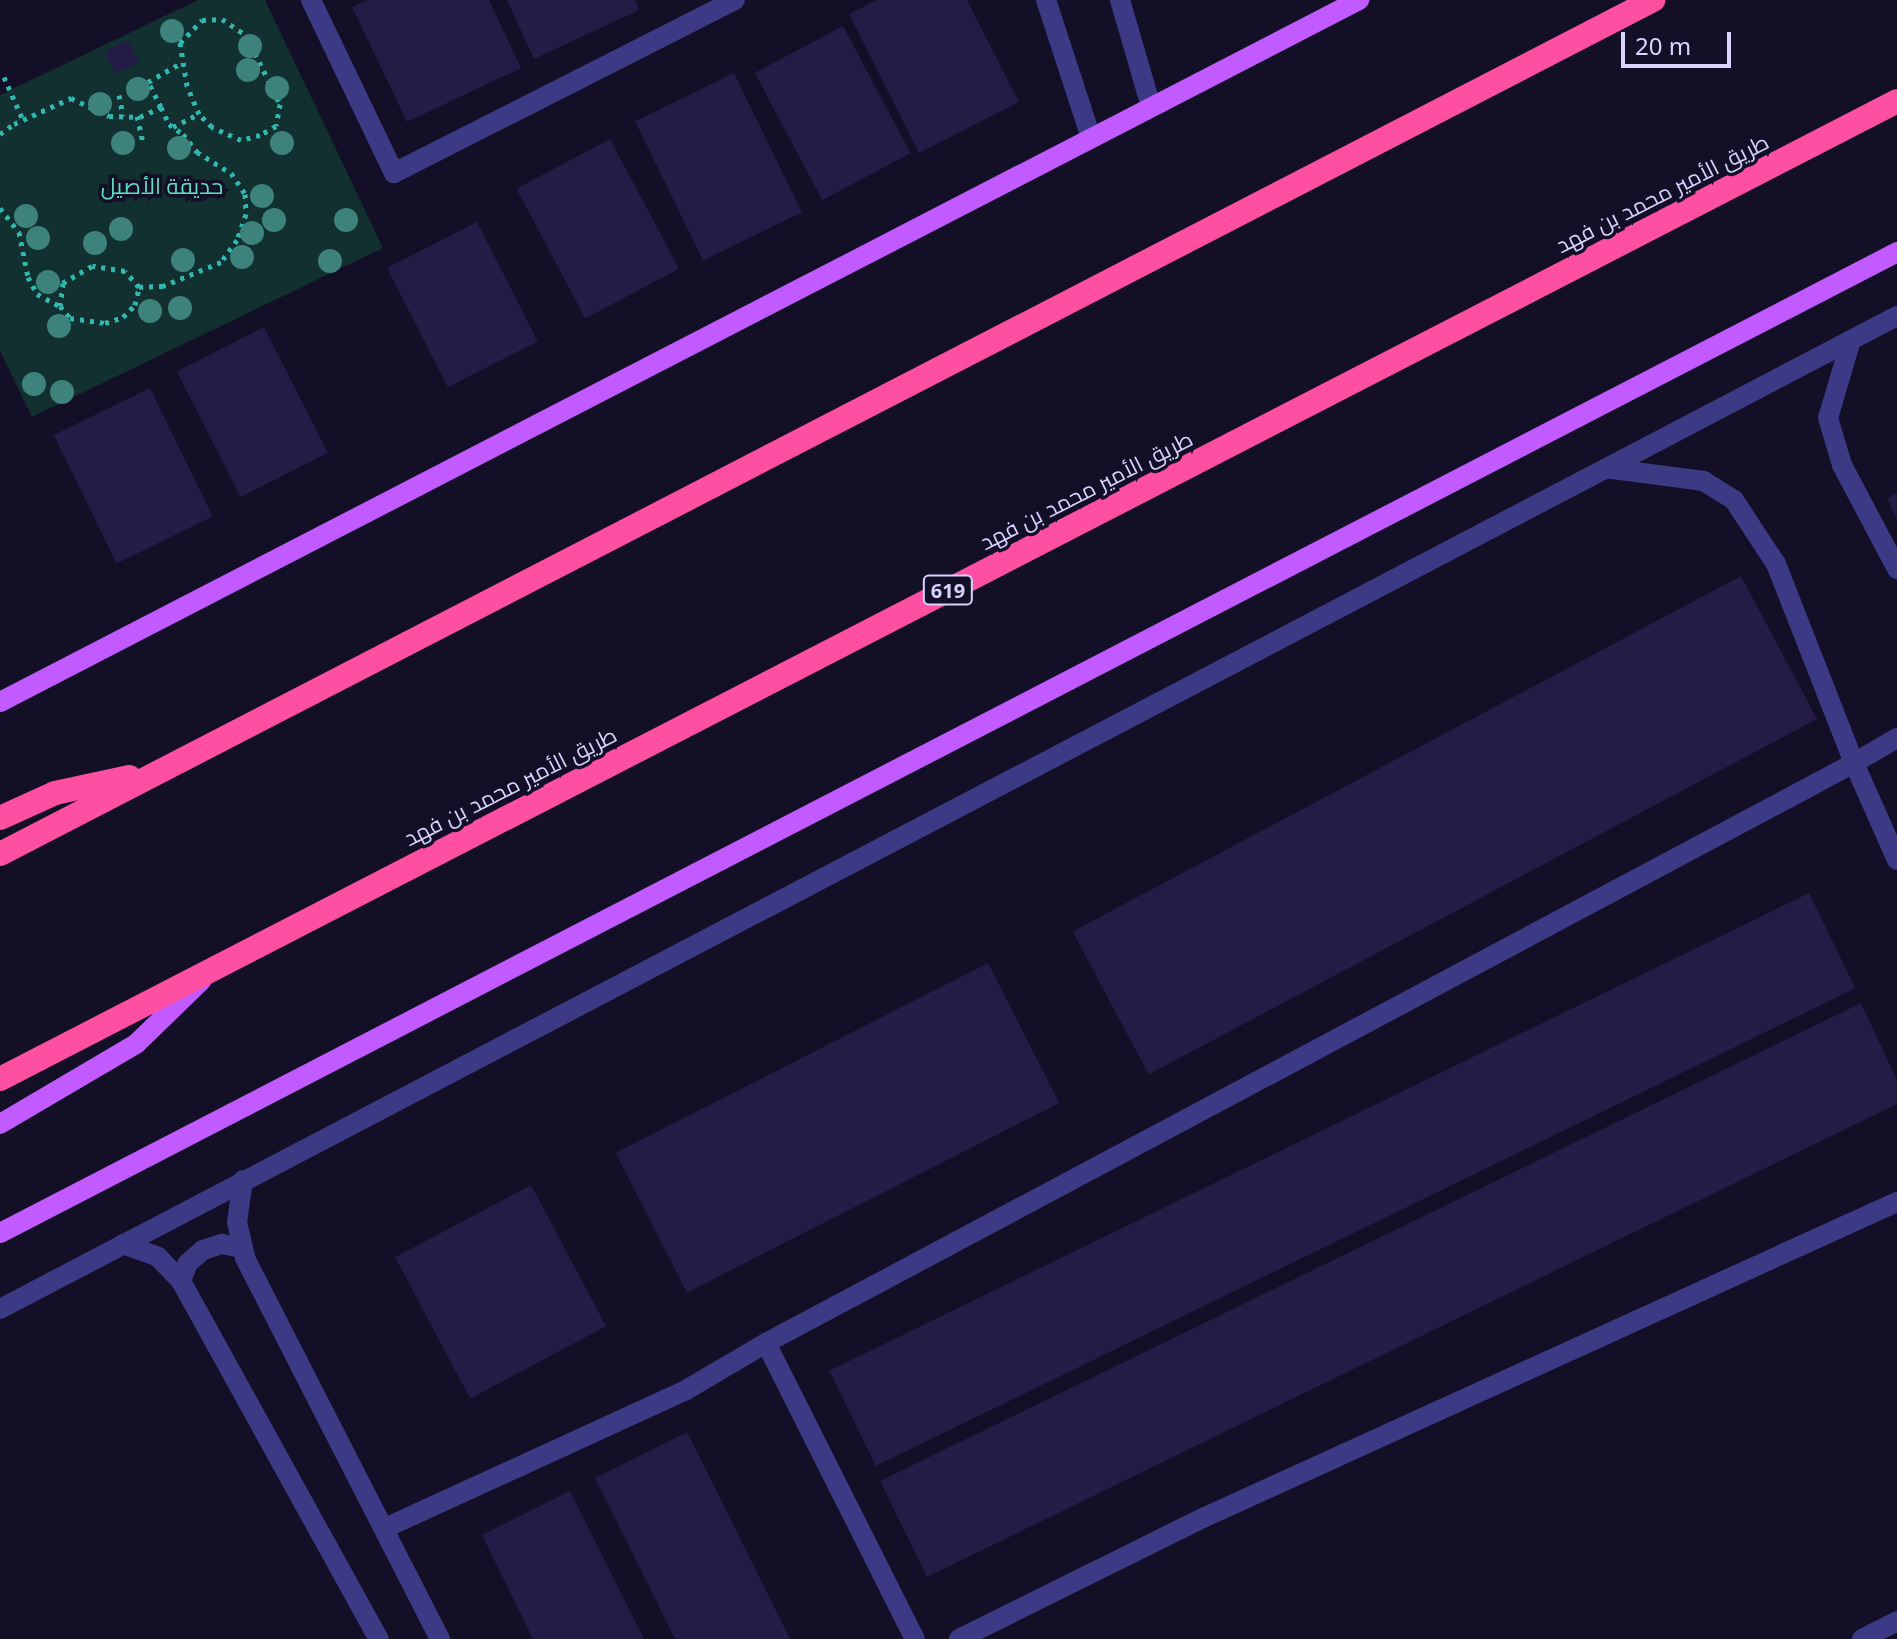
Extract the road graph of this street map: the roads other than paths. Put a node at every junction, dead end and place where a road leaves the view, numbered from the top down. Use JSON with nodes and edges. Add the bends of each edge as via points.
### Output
{"nodes":[{"id":1,"x":311,"y":0,"type":"edge"},
{"id":2,"x":1046,"y":0,"type":"edge"},
{"id":3,"x":1120,"y":0,"type":"edge"},
{"id":4,"x":1359,"y":0,"type":"edge"},
{"id":5,"x":1653,"y":0,"type":"edge"},
{"id":6,"x":726,"y":2,"type":"edge"},
{"id":7,"x":1897,"y":101,"type":"edge"},
{"id":8,"x":1151,"y":107,"type":"junction"},
{"id":9,"x":1091,"y":138,"type":"junction"},
{"id":10,"x":1897,"y":252,"type":"edge"},
{"id":11,"x":1897,"y":316,"type":"edge"},
{"id":12,"x":1851,"y":340,"type":"junction"},
{"id":13,"x":1611,"y":469,"type":"junction"},
{"id":14,"x":1897,"y":569,"type":"edge"},
{"id":15,"x":0,"y":702,"type":"edge"},
{"id":16,"x":1897,"y":738,"type":"edge"},
{"id":17,"x":1854,"y":763,"type":"junction"},
{"id":18,"x":159,"y":771,"type":"junction"},
{"id":19,"x":0,"y":818,"type":"edge"},
{"id":20,"x":0,"y":854,"type":"edge"},
{"id":21,"x":1897,"y":860,"type":"edge"},
{"id":22,"x":213,"y":969,"type":"junction"},
{"id":23,"x":0,"y":1079,"type":"edge"},
{"id":24,"x":0,"y":1124,"type":"edge"},
{"id":25,"x":243,"y":1180,"type":"junction"},
{"id":26,"x":1897,"y":1202,"type":"edge"},
{"id":27,"x":0,"y":1233,"type":"edge"},
{"id":28,"x":123,"y":1244,"type":"junction"},
{"id":29,"x":241,"y":1248,"type":"junction"},
{"id":30,"x":181,"y":1281,"type":"junction"},
{"id":31,"x":0,"y":1309,"type":"edge"},
{"id":32,"x":766,"y":1343,"type":"junction"},
{"id":33,"x":385,"y":1528,"type":"junction"},
{"id":34,"x":1897,"y":1621,"type":"edge"},
{"id":35,"x":379,"y":1639,"type":"edge"},
{"id":36,"x":440,"y":1639,"type":"edge"},
{"id":37,"x":915,"y":1639,"type":"edge"},
{"id":38,"x":959,"y":1639,"type":"edge"},
{"id":39,"x":1862,"y":1639,"type":"edge"}],
"edges":[{"from":1,"to":6,"type":"street","via":[[394,173]]},
{"from":2,"to":9,"type":"street"},
{"from":3,"to":8,"type":"street"},
{"from":4,"to":8,"type":"main road"},
{"from":5,"to":18,"type":"highway"},
{"from":7,"to":22,"type":"highway","name":"طريق الأمير محمد بن فهد","number":"619"},
{"from":8,"to":9,"type":"main road"},
{"from":9,"to":15,"type":"main road"},
{"from":10,"to":27,"type":"main road"},
{"from":11,"to":12,"type":"street"},
{"from":12,"to":13,"type":"street"},
{"from":12,"to":14,"type":"street","via":[[1828,418],[1842,465]]},
{"from":13,"to":17,"type":"street","via":[[1704,481],[1734,500],[1776,564]]},
{"from":13,"to":25,"type":"street"},
{"from":16,"to":17,"type":"street"},
{"from":17,"to":21,"type":"street"},
{"from":17,"to":32,"type":"street"},
{"from":18,"to":19,"type":"highway","via":[[55,793]]},
{"from":18,"to":20,"type":"highway"},
{"from":22,"to":23,"type":"highway","name":"طريق الأمير محمد بن فهد","number":"619"},
{"from":22,"to":24,"type":"main road","via":[[136,1044]]},
{"from":25,"to":28,"type":"street"},
{"from":25,"to":29,"type":"street","via":[[237,1222]]},
{"from":26,"to":38,"type":"street","via":[[1205,1517]]},
{"from":28,"to":30,"type":"street","via":[[158,1257]]},
{"from":28,"to":31,"type":"street"},
{"from":29,"to":30,"type":"street","via":[[222,1244],[203,1250],[188,1263]]},
{"from":29,"to":33,"type":"street"},
{"from":30,"to":35,"type":"street"},
{"from":32,"to":33,"type":"street","via":[[686,1390]]},
{"from":32,"to":37,"type":"street"},
{"from":33,"to":36,"type":"street"},
{"from":34,"to":39,"type":"street"}]}
